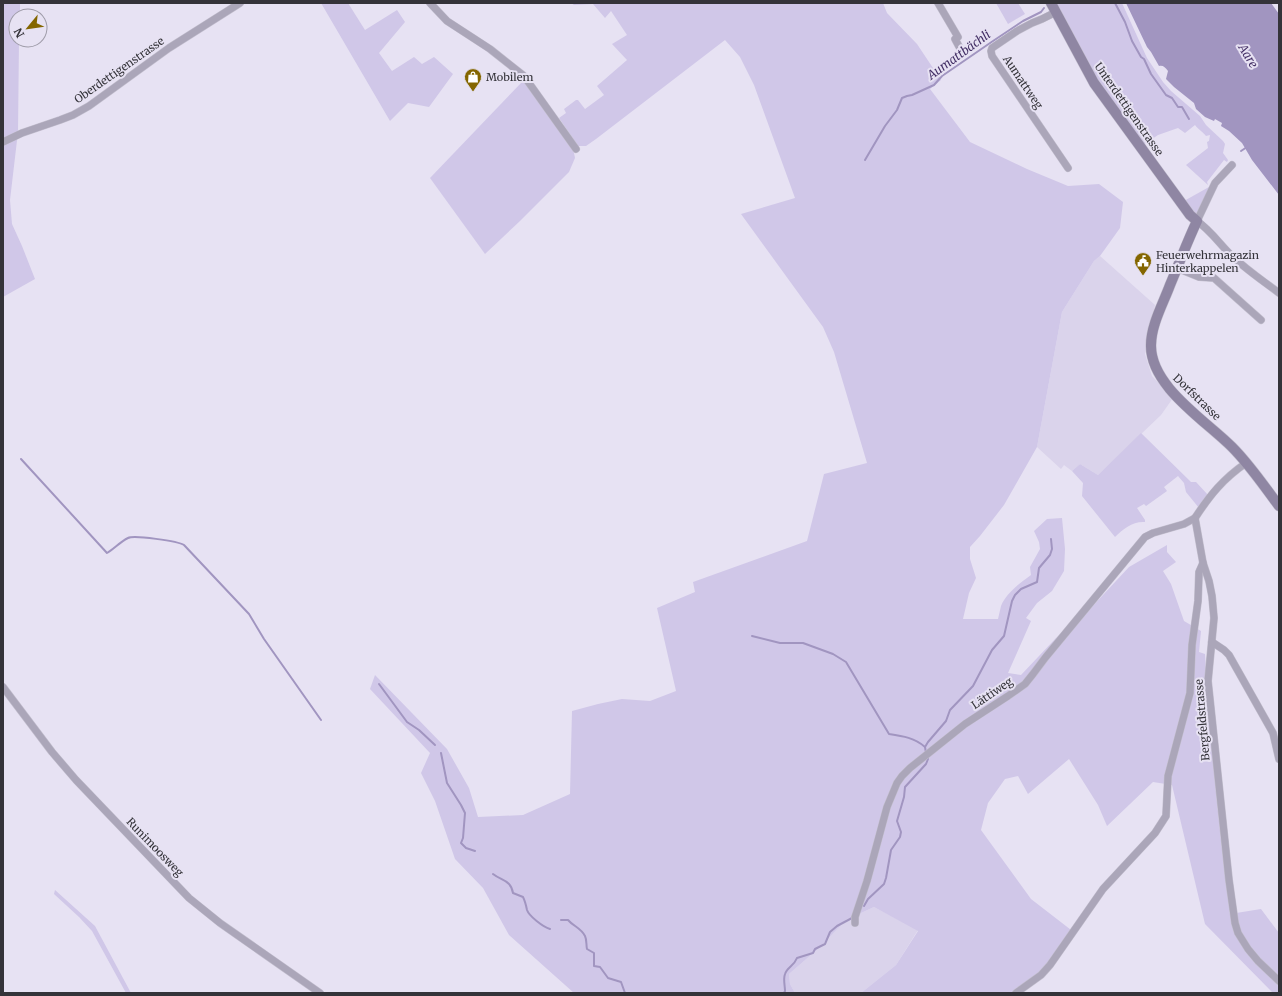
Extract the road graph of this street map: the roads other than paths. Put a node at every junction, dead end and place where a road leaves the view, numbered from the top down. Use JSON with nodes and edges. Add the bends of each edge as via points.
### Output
{"nodes":[{"id":1,"x":240,"y":3,"type":"edge"},
{"id":2,"x":430,"y":3,"type":"edge"},
{"id":3,"x":938,"y":3,"type":"edge"},
{"id":4,"x":1051,"y":3,"type":"edge"},
{"id":5,"x":1056,"y":12,"type":"junction"},
{"id":6,"x":962,"y":52,"type":"dead end"},
{"id":7,"x":3,"y":142,"type":"edge"},
{"id":8,"x":576,"y":150,"type":"dead end"},
{"id":9,"x":1232,"y":165,"type":"dead end"},
{"id":10,"x":1068,"y":168,"type":"dead end"},
{"id":11,"x":1197,"y":221,"type":"junction"},
{"id":12,"x":1177,"y":268,"type":"junction"},
{"id":13,"x":1279,"y":293,"type":"edge"},
{"id":14,"x":1261,"y":320,"type":"dead end"},
{"id":15,"x":1246,"y":463,"type":"junction"},
{"id":16,"x":1279,"y":506,"type":"edge"},
{"id":17,"x":1195,"y":518,"type":"junction"},
{"id":18,"x":1203,"y":563,"type":"junction"},
{"id":19,"x":1212,"y":642,"type":"junction"},
{"id":20,"x":3,"y":687,"type":"edge"},
{"id":21,"x":1279,"y":759,"type":"edge"},
{"id":22,"x":855,"y":923,"type":"dead end"},
{"id":23,"x":1279,"y":981,"type":"edge"},
{"id":24,"x":320,"y":993,"type":"edge"},
{"id":25,"x":1016,"y":993,"type":"edge"}],
"edges":[{"from":1,"to":7,"type":"street","name":"Oberdettigenstrasse","via":[[169,48],[89,106],[66,118]]},
{"from":2,"to":8,"type":"street","via":[[447,21],[490,49],[524,76]]},
{"from":3,"to":6,"type":"street","via":[[958,37],[955,39]]},
{"from":4,"to":5,"type":"street","name":"Unterdettigenstrasse"},
{"from":5,"to":10,"type":"street","name":"Aumattweg","via":[[1017,31],[995,46],[991,52]]},
{"from":5,"to":11,"type":"street","name":"Unterdettigenstrasse","via":[[1102,94],[1190,215]]},
{"from":9,"to":11,"type":"street","via":[[1215,183]]},
{"from":11,"to":12,"type":"street","name":"Dorfstrasse"},
{"from":11,"to":13,"type":"street","via":[[1248,270]]},
{"from":12,"to":14,"type":"street","via":[[1199,277],[1214,278]]},
{"from":12,"to":15,"type":"street","name":"Dorfstrasse","via":[[1153,331],[1153,363],[1168,388],[1232,446]]},
{"from":15,"to":16,"type":"street","name":"Dorfstrasse"},
{"from":15,"to":17,"type":"street","via":[[1221,483]]},
{"from":17,"to":18,"type":"street","name":"Bergfeldstrasse"},
{"from":17,"to":22,"type":"street","name":"Lättiweg","via":[[1145,537],[1025,684],[965,724],[902,776],[892,795]]},
{"from":18,"to":19,"type":"street","name":"Bergfeldstrasse","via":[[1210,581],[1212,596]]},
{"from":18,"to":25,"type":"street","via":[[1199,572],[1190,693],[1168,776],[1166,816],[1155,833],[1103,889],[1050,965]]},
{"from":19,"to":21,"type":"street","via":[[1224,650],[1233,662],[1273,733]]},
{"from":19,"to":23,"type":"street","name":"Bergfeldstrasse","via":[[1208,681],[1235,923],[1248,949]]},
{"from":20,"to":24,"type":"street","name":"Runimoosweg","via":[[76,780],[189,898],[220,923]]}]}
